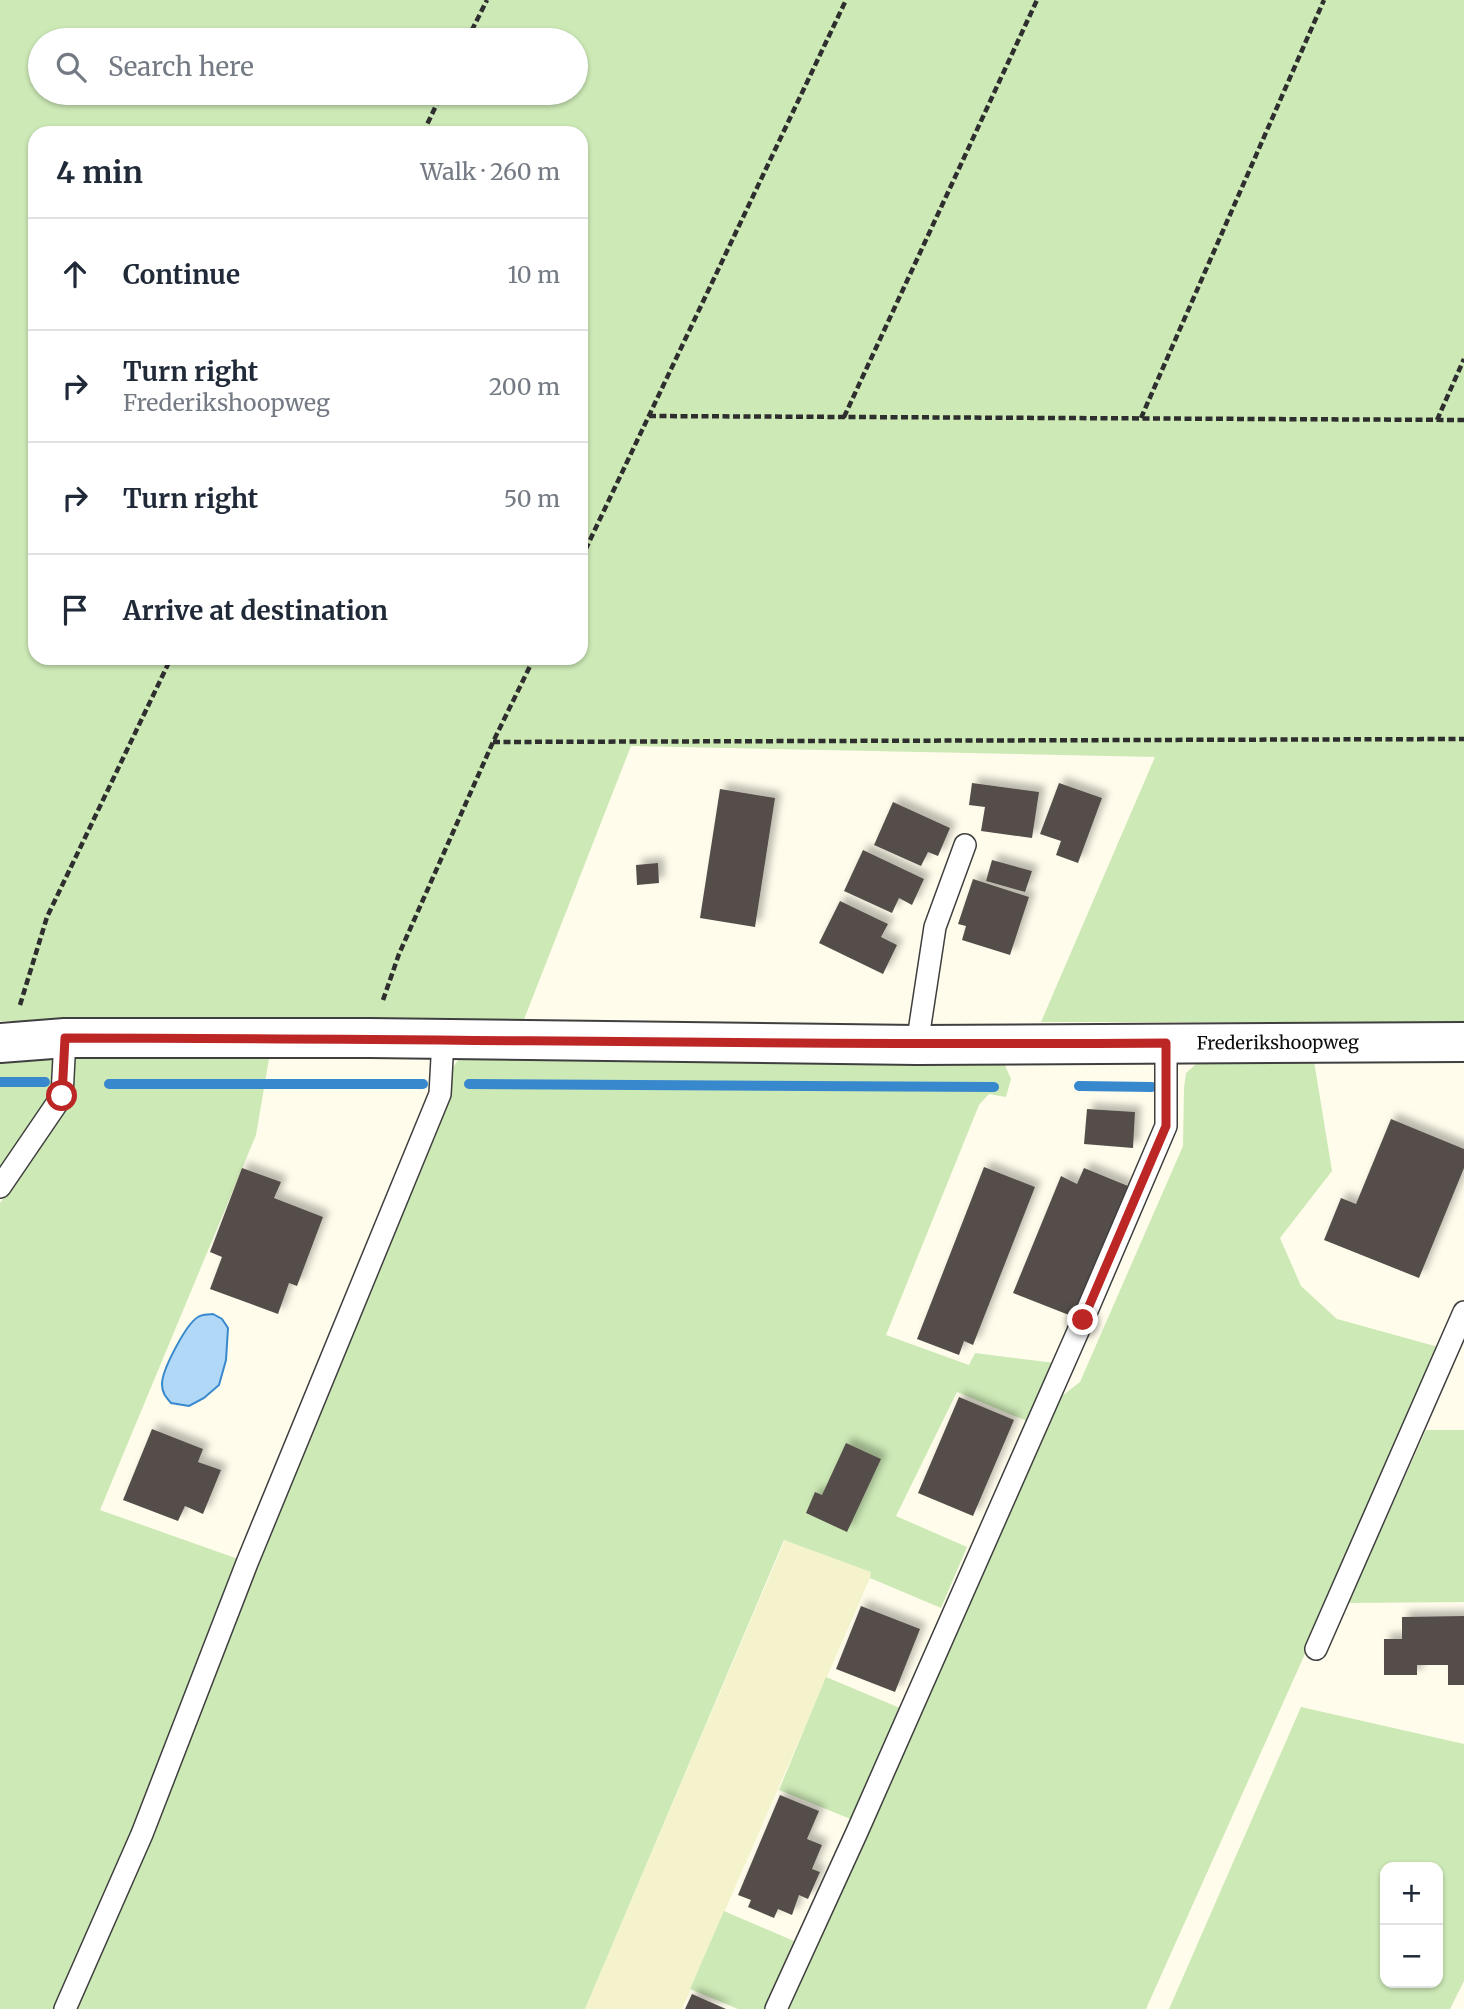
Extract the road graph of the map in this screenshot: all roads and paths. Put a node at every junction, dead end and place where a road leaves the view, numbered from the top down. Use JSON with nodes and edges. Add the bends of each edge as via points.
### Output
{"nodes":[{"id":1,"x":487,"y":0,"type":"edge"},
{"id":2,"x":846,"y":0,"type":"edge"},
{"id":3,"x":1037,"y":0,"type":"edge"},
{"id":4,"x":1324,"y":0,"type":"edge"},
{"id":5,"x":473,"y":28,"type":"edge"},
{"id":6,"x":436,"y":105,"type":"edge"},
{"id":7,"x":426,"y":126,"type":"edge"},
{"id":8,"x":1464,"y":359,"type":"edge"},
{"id":9,"x":649,"y":416,"type":"junction"},
{"id":10,"x":844,"y":417,"type":"junction"},
{"id":11,"x":1141,"y":418,"type":"junction"},
{"id":12,"x":1437,"y":420,"type":"junction"},
{"id":13,"x":1464,"y":420,"type":"edge"},
{"id":14,"x":588,"y":544,"type":"edge"},
{"id":15,"x":169,"y":665,"type":"edge"},
{"id":16,"x":531,"y":665,"type":"edge"},
{"id":17,"x":1464,"y":739,"type":"edge"},
{"id":18,"x":494,"y":742,"type":"junction"},
{"id":19,"x":965,"y":845,"type":"dead end"},
{"id":20,"x":65,"y":1038,"type":"junction"},
{"id":21,"x":370,"y":1038,"type":"junction"},
{"id":22,"x":443,"y":1040,"type":"junction"},
{"id":23,"x":1464,"y":1042,"type":"edge"},
{"id":24,"x":4,"y":1043,"type":"edge"},
{"id":25,"x":1166,"y":1043,"type":"junction"},
{"id":26,"x":917,"y":1045,"type":"junction"},
{"id":27,"x":0,"y":1187,"type":"edge"},
{"id":28,"x":1464,"y":1312,"type":"edge"},
{"id":29,"x":1316,"y":1649,"type":"dead end"},
{"id":30,"x":65,"y":2009,"type":"edge"},
{"id":31,"x":776,"y":2009,"type":"edge"}],
"edges":[{"from":1,"to":5,"type":"path"},
{"from":2,"to":9,"type":"path"},
{"from":3,"to":10,"type":"path"},
{"from":4,"to":11,"type":"path"},
{"from":6,"to":7,"type":"path"},
{"from":8,"to":12,"type":"path"},
{"from":9,"to":10,"type":"path"},
{"from":9,"to":14,"type":"path"},
{"from":10,"to":11,"type":"path"},
{"from":11,"to":12,"type":"path"},
{"from":12,"to":13,"type":"path"},
{"from":15,"to":24,"type":"path","via":[[47,918]]},
{"from":16,"to":18,"type":"path"},
{"from":17,"to":18,"type":"path"},
{"from":18,"to":21,"type":"path","via":[[399,954]]},
{"from":19,"to":26,"type":"lane","via":[[935,928]]},
{"from":20,"to":21,"type":"street","name":"Frederikshoopweg"},
{"from":20,"to":24,"type":"street","name":"Frederikshoopweg"},
{"from":20,"to":27,"type":"lane","via":[[62,1096]]},
{"from":21,"to":22,"type":"street","name":"Frederikshoopweg"},
{"from":22,"to":26,"type":"street","name":"Frederikshoopweg"},
{"from":22,"to":30,"type":"lane","via":[[440,1094],[247,1563],[142,1834]]},
{"from":23,"to":25,"type":"street","name":"Frederikshoopweg"},
{"from":25,"to":26,"type":"street","name":"Frederikshoopweg"},
{"from":25,"to":31,"type":"lane","via":[[1166,1126]]},
{"from":28,"to":29,"type":"lane"}]}
